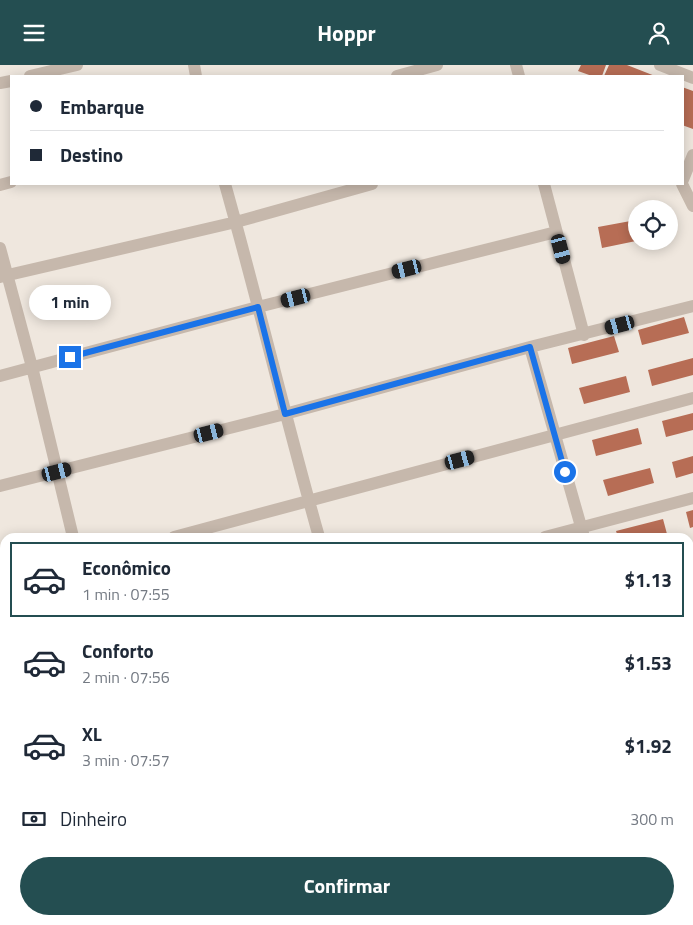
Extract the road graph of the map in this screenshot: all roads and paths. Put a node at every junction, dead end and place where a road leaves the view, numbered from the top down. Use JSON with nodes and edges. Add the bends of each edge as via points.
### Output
{"nodes":[{"id":1,"x":76,"y":65,"type":"edge"},
{"id":2,"x":437,"y":65,"type":"edge"},
{"id":3,"x":660,"y":65,"type":"edge"},
{"id":4,"x":34,"y":75,"type":"edge"},
{"id":5,"x":401,"y":75,"type":"edge"},
{"id":6,"x":693,"y":78,"type":"edge"},
{"id":7,"x":693,"y":155,"type":"edge"},
{"id":8,"x":684,"y":177,"type":"edge"},
{"id":9,"x":225,"y":185,"type":"edge"},
{"id":10,"x":368,"y":185,"type":"edge"},
{"id":11,"x":544,"y":185,"type":"edge"},
{"id":12,"x":682,"y":185,"type":"edge"},
{"id":13,"x":693,"y":206,"type":"edge"},
{"id":14,"x":236,"y":222,"type":"junction"},
{"id":15,"x":556,"y":232,"type":"junction"},
{"id":16,"x":0,"y":248,"type":"edge"},
{"id":17,"x":4,"y":276,"type":"edge"},
{"id":18,"x":693,"y":306,"type":"edge"},
{"id":19,"x":258,"y":307,"type":"junction"},
{"id":20,"x":584,"y":335,"type":"junction"},
{"id":21,"x":530,"y":347,"type":"junction"},
{"id":22,"x":32,"y":367,"type":"junction"},
{"id":23,"x":0,"y":376,"type":"edge"},
{"id":24,"x":693,"y":399,"type":"edge"},
{"id":25,"x":285,"y":414,"type":"junction"},
{"id":26,"x":555,"y":435,"type":"junction"},
{"id":27,"x":57,"y":472,"type":"junction"},
{"id":28,"x":0,"y":486,"type":"edge"},
{"id":29,"x":693,"y":498,"type":"edge"},
{"id":30,"x":309,"y":502,"type":"junction"},
{"id":31,"x":72,"y":533,"type":"edge"},
{"id":32,"x":189,"y":533,"type":"edge"},
{"id":33,"x":318,"y":533,"type":"edge"},
{"id":34,"x":583,"y":533,"type":"edge"}],
"edges":[{"from":1,"to":4,"type":"street"},
{"from":2,"to":5,"type":"street"},
{"from":3,"to":6,"type":"street"},
{"from":7,"to":8,"type":"street"},
{"from":9,"to":14,"type":"street"},
{"from":10,"to":14,"type":"street"},
{"from":11,"to":15,"type":"street"},
{"from":12,"to":13,"type":"street"},
{"from":14,"to":17,"type":"street"},
{"from":14,"to":19,"type":"street"},
{"from":15,"to":19,"type":"street"},
{"from":15,"to":20,"type":"street"},
{"from":16,"to":17,"type":"street"},
{"from":17,"to":22,"type":"street"},
{"from":18,"to":20,"type":"street"},
{"from":19,"to":22,"type":"street"},
{"from":19,"to":25,"type":"street"},
{"from":20,"to":21,"type":"street"},
{"from":21,"to":25,"type":"street"},
{"from":21,"to":26,"type":"street"},
{"from":22,"to":23,"type":"street"},
{"from":22,"to":27,"type":"street"},
{"from":24,"to":26,"type":"street"},
{"from":25,"to":27,"type":"street"},
{"from":25,"to":30,"type":"street"},
{"from":26,"to":30,"type":"street"},
{"from":26,"to":34,"type":"street"},
{"from":27,"to":28,"type":"street"},
{"from":27,"to":31,"type":"street"},
{"from":29,"to":34,"type":"street"},
{"from":30,"to":32,"type":"street"},
{"from":30,"to":33,"type":"street"}]}
